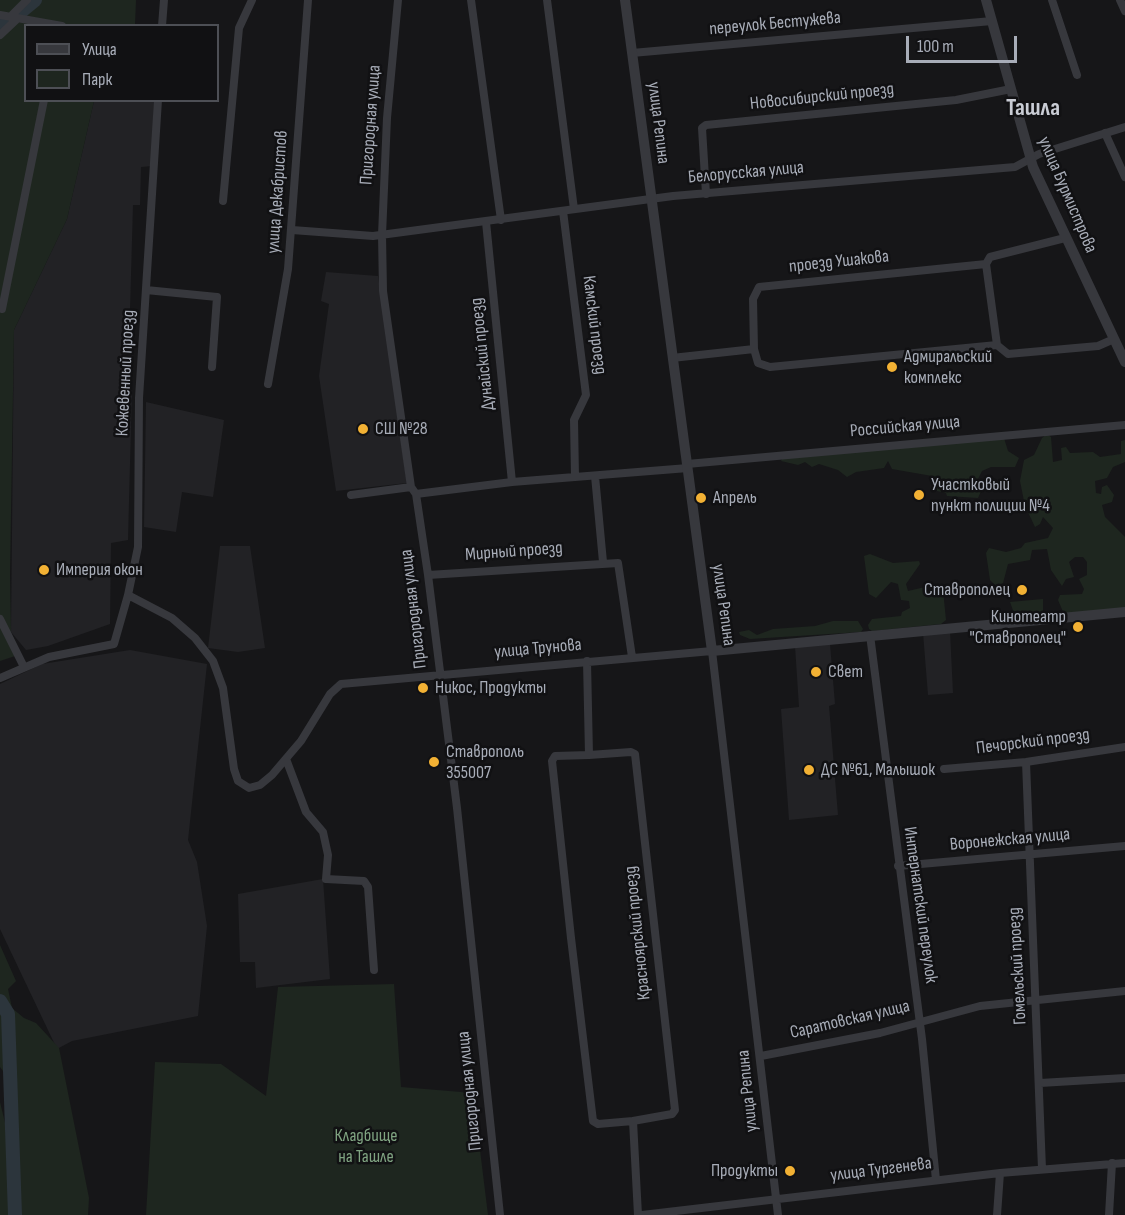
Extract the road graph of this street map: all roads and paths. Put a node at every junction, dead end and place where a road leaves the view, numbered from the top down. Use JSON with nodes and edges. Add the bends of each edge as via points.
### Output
{"nodes":[{"id":1,"x":27,"y":0,"type":"edge"},
{"id":2,"x":164,"y":0,"type":"edge"},
{"id":3,"x":252,"y":0,"type":"edge"},
{"id":4,"x":308,"y":0,"type":"edge"},
{"id":5,"x":398,"y":0,"type":"edge"},
{"id":6,"x":471,"y":0,"type":"edge"},
{"id":7,"x":547,"y":0,"type":"edge"},
{"id":8,"x":625,"y":0,"type":"edge"},
{"id":9,"x":986,"y":0,"type":"edge"},
{"id":10,"x":1052,"y":0,"type":"edge"},
{"id":11,"x":1120,"y":0,"type":"edge"},
{"id":12,"x":1125,"y":11,"type":"edge"},
{"id":13,"x":0,"y":15,"type":"edge"},
{"id":14,"x":14,"y":18,"type":"junction"},
{"id":15,"x":992,"y":21,"type":"junction"},
{"id":16,"x":50,"y":24,"type":"edge"},
{"id":17,"x":162,"y":24,"type":"edge"},
{"id":18,"x":0,"y":36,"type":"edge"},
{"id":19,"x":632,"y":53,"type":"junction"},
{"id":20,"x":1077,"y":75,"type":"dead end"},
{"id":21,"x":1011,"y":89,"type":"junction"},
{"id":22,"x":44,"y":102,"type":"edge"},
{"id":23,"x":158,"y":102,"type":"edge"},
{"id":24,"x":1125,"y":126,"type":"edge"},
{"id":25,"x":1105,"y":133,"type":"junction"},
{"id":26,"x":1029,"y":158,"type":"junction"},
{"id":27,"x":1125,"y":177,"type":"edge"},
{"id":28,"x":706,"y":194,"type":"junction"},
{"id":29,"x":651,"y":199,"type":"junction"},
{"id":30,"x":223,"y":201,"type":"dead end"},
{"id":31,"x":574,"y":209,"type":"junction"},
{"id":32,"x":563,"y":211,"type":"junction"},
{"id":33,"x":501,"y":220,"type":"junction"},
{"id":34,"x":486,"y":222,"type":"junction"},
{"id":35,"x":292,"y":230,"type":"junction"},
{"id":36,"x":382,"y":235,"type":"junction"},
{"id":37,"x":1065,"y":237,"type":"junction"},
{"id":38,"x":986,"y":264,"type":"junction"},
{"id":39,"x":146,"y":290,"type":"junction"},
{"id":40,"x":2,"y":309,"type":"dead end"},
{"id":41,"x":1114,"y":339,"type":"junction"},
{"id":42,"x":997,"y":345,"type":"junction"},
{"id":43,"x":754,"y":349,"type":"junction"},
{"id":44,"x":672,"y":358,"type":"junction"},
{"id":45,"x":1125,"y":362,"type":"edge"},
{"id":46,"x":212,"y":367,"type":"dead end"},
{"id":47,"x":268,"y":384,"type":"dead end"},
{"id":48,"x":1125,"y":425,"type":"edge"},
{"id":49,"x":687,"y":466,"type":"junction"},
{"id":50,"x":595,"y":476,"type":"junction"},
{"id":51,"x":575,"y":477,"type":"junction"},
{"id":52,"x":512,"y":482,"type":"junction"},
{"id":53,"x":414,"y":490,"type":"junction"},
{"id":54,"x":351,"y":495,"type":"dead end"},
{"id":55,"x":603,"y":562,"type":"junction"},
{"id":56,"x":428,"y":575,"type":"junction"},
{"id":57,"x":128,"y":594,"type":"junction"},
{"id":58,"x":1125,"y":612,"type":"edge"},
{"id":59,"x":0,"y":620,"type":"edge"},
{"id":60,"x":870,"y":635,"type":"junction"},
{"id":61,"x":712,"y":651,"type":"junction"},
{"id":62,"x":632,"y":657,"type":"junction"},
{"id":63,"x":587,"y":661,"type":"junction"},
{"id":64,"x":24,"y":667,"type":"junction"},
{"id":65,"x":439,"y":674,"type":"junction"},
{"id":66,"x":0,"y":678,"type":"edge"},
{"id":67,"x":1125,"y":747,"type":"edge"},
{"id":68,"x":589,"y":755,"type":"junction"},
{"id":69,"x":286,"y":759,"type":"junction"},
{"id":70,"x":1026,"y":762,"type":"junction"},
{"id":71,"x":944,"y":769,"type":"dead end"},
{"id":72,"x":1125,"y":846,"type":"edge"},
{"id":73,"x":1029,"y":856,"type":"junction"},
{"id":74,"x":898,"y":866,"type":"junction"},
{"id":75,"x":374,"y":970,"type":"dead end"},
{"id":76,"x":1125,"y":991,"type":"edge"},
{"id":77,"x":1036,"y":999,"type":"junction"},
{"id":78,"x":920,"y":1021,"type":"junction"},
{"id":79,"x":761,"y":1056,"type":"junction"},
{"id":80,"x":1125,"y":1078,"type":"edge"},
{"id":81,"x":1040,"y":1083,"type":"junction"},
{"id":82,"x":633,"y":1121,"type":"junction"},
{"id":83,"x":1112,"y":1163,"type":"junction"},
{"id":84,"x":1125,"y":1163,"type":"edge"},
{"id":85,"x":1042,"y":1169,"type":"junction"},
{"id":86,"x":1000,"y":1173,"type":"junction"},
{"id":87,"x":936,"y":1180,"type":"junction"},
{"id":88,"x":776,"y":1199,"type":"junction"},
{"id":89,"x":500,"y":1215,"type":"edge"},
{"id":90,"x":640,"y":1215,"type":"edge"},
{"id":91,"x":778,"y":1215,"type":"edge"},
{"id":92,"x":997,"y":1215,"type":"edge"},
{"id":93,"x":1109,"y":1215,"type":"edge"}],
"edges":[{"from":1,"to":14,"type":"street"},
{"from":2,"to":17,"type":"street"},
{"from":3,"to":30,"type":"street","via":[[239,28]]},
{"from":4,"to":35,"type":"street","name":"улица Декабристов"},
{"from":5,"to":36,"type":"street","name":"Пригородная улица"},
{"from":6,"to":33,"type":"street"},
{"from":7,"to":31,"type":"street"},
{"from":8,"to":19,"type":"street","name":"улица Репина"},
{"from":9,"to":15,"type":"street","name":"улица Бурмистрова"},
{"from":10,"to":20,"type":"street"},
{"from":11,"to":12,"type":"street"},
{"from":13,"to":14,"type":"street"},
{"from":14,"to":16,"type":"street"},
{"from":14,"to":18,"type":"street"},
{"from":15,"to":19,"type":"street","name":"переулок Бестужева"},
{"from":15,"to":21,"type":"street","name":"улица Бурмистрова"},
{"from":19,"to":29,"type":"street","name":"улица Репина"},
{"from":21,"to":26,"type":"street","name":"улица Бурмистрова"},
{"from":21,"to":28,"type":"street","name":"Новосибирский проезд","via":[[956,100],[706,125],[702,128]]},
{"from":22,"to":40,"type":"street"},
{"from":23,"to":39,"type":"street","name":"Кожевенный проезд"},
{"from":24,"to":25,"type":"street","name":"Белорусская улица"},
{"from":25,"to":26,"type":"street","name":"Белорусская улица"},
{"from":25,"to":27,"type":"street"},
{"from":26,"to":28,"type":"street","name":"Белорусская улица","via":[[1015,167]]},
{"from":26,"to":37,"type":"street","name":"улица Бурмистрова"},
{"from":28,"to":29,"type":"street","name":"Белорусская улица"},
{"from":29,"to":31,"type":"street","name":"Белорусская улица"},
{"from":29,"to":44,"type":"street","name":"улица Репина"},
{"from":31,"to":32,"type":"street","name":"Белорусская улица"},
{"from":32,"to":33,"type":"street","name":"Белорусская улица"},
{"from":32,"to":51,"type":"street","name":"Камский проезд","via":[[586,395],[574,420]]},
{"from":33,"to":34,"type":"street","name":"Белорусская улица"},
{"from":34,"to":36,"type":"street","name":"Белорусская улица"},
{"from":34,"to":52,"type":"street","name":"Дунайский проезд"},
{"from":35,"to":36,"type":"street","name":"Белорусская улица"},
{"from":35,"to":47,"type":"street","name":"улица Декабристов"},
{"from":36,"to":53,"type":"street","name":"Пригородная улица","via":[[383,291]]},
{"from":37,"to":38,"type":"street","name":"проезд Ушакова","via":[[990,257]]},
{"from":37,"to":41,"type":"street","name":"улица Бурмистрова"},
{"from":38,"to":42,"type":"street"},
{"from":38,"to":43,"type":"street","name":"проезд Ушакова","via":[[759,287],[753,299]]},
{"from":39,"to":46,"type":"street","via":[[217,297]]},
{"from":39,"to":57,"type":"street","name":"Кожевенный проезд","via":[[139,398],[138,547]]},
{"from":41,"to":42,"type":"street","via":[[1098,346],[1008,354]]},
{"from":41,"to":45,"type":"street","name":"улица Бурмистрова"},
{"from":42,"to":43,"type":"street","via":[[770,367],[758,363]]},
{"from":43,"to":44,"type":"street"},
{"from":44,"to":49,"type":"street","name":"улица Репина"},
{"from":48,"to":49,"type":"street","name":"Российская улица"},
{"from":49,"to":50,"type":"street","name":"Российская улица"},
{"from":49,"to":61,"type":"street","name":"улица Репина"},
{"from":50,"to":51,"type":"street","name":"Российская улица"},
{"from":50,"to":55,"type":"street"},
{"from":51,"to":52,"type":"street","name":"Российская улица"},
{"from":52,"to":53,"type":"street","name":"Российская улица"},
{"from":53,"to":54,"type":"street","name":"Российская улица"},
{"from":53,"to":56,"type":"street","name":"Пригородная улица"},
{"from":55,"to":56,"type":"street","name":"Мирный проезд"},
{"from":55,"to":62,"type":"street","via":[[620,566]]},
{"from":56,"to":65,"type":"street","name":"Пригородная улица"},
{"from":57,"to":64,"type":"street","name":"Кожевенный проезд","via":[[114,644],[71,651]]},
{"from":57,"to":69,"type":"street","name":"улица Трунова","via":[[172,618],[200,642],[213,661],[221,677],[229,745],[238,781],[254,788]]},
{"from":58,"to":60,"type":"street","name":"улица Трунова"},
{"from":59,"to":64,"type":"street"},
{"from":60,"to":61,"type":"street","name":"улица Трунова"},
{"from":60,"to":74,"type":"street","name":"Интернатский переулок"},
{"from":61,"to":62,"type":"street","name":"улица Трунова"},
{"from":61,"to":79,"type":"street","name":"улица Репина"},
{"from":62,"to":63,"type":"street","name":"улица Трунова"},
{"from":63,"to":65,"type":"street","name":"улица Трунова"},
{"from":63,"to":68,"type":"street"},
{"from":64,"to":66,"type":"street"},
{"from":65,"to":69,"type":"street","name":"улица Трунова","via":[[341,684]]},
{"from":65,"to":89,"type":"street","name":"Пригородная улица"},
{"from":67,"to":70,"type":"street","name":"Печорский проезд"},
{"from":68,"to":82,"type":"street","name":"Красноярский проезд","via":[[555,756],[552,761],[571,938],[594,1121]]},
{"from":68,"to":82,"type":"street","name":"Красноярский проезд","via":[[635,754],[675,1110],[672,1114]]},
{"from":69,"to":75,"type":"street","via":[[306,812],[323,832],[328,855],[326,879],[364,881],[368,887]]},
{"from":70,"to":71,"type":"street","name":"Печорский проезд"},
{"from":70,"to":73,"type":"street","name":"Гомельский проезд"},
{"from":72,"to":73,"type":"street","name":"Воронежская улица"},
{"from":73,"to":74,"type":"street","name":"Воронежская улица"},
{"from":73,"to":77,"type":"street","name":"Гомельский проезд"},
{"from":74,"to":78,"type":"street","name":"Интернатский переулок"},
{"from":76,"to":77,"type":"street","name":"Саратовская улица"},
{"from":77,"to":78,"type":"street","name":"Саратовская улица","via":[[980,1006]]},
{"from":77,"to":81,"type":"street","name":"Гомельский проезд"},
{"from":78,"to":79,"type":"street","name":"Саратовская улица","via":[[880,1033]]},
{"from":78,"to":87,"type":"street","name":"Интернатский переулок"},
{"from":79,"to":88,"type":"street","name":"улица Репина"},
{"from":80,"to":81,"type":"street"},
{"from":81,"to":85,"type":"street","name":"Гомельский проезд"},
{"from":82,"to":90,"type":"street"},
{"from":83,"to":84,"type":"street","name":"улица Тургенева"},
{"from":83,"to":85,"type":"street","name":"улица Тургенева"},
{"from":83,"to":93,"type":"street"},
{"from":85,"to":86,"type":"street","name":"улица Тургенева"},
{"from":86,"to":87,"type":"street","name":"улица Тургенева"},
{"from":86,"to":92,"type":"street"},
{"from":87,"to":88,"type":"street","name":"улица Тургенева"},
{"from":88,"to":90,"type":"street","name":"улица Тургенева"},
{"from":88,"to":91,"type":"street","name":"улица Репина"}]}
